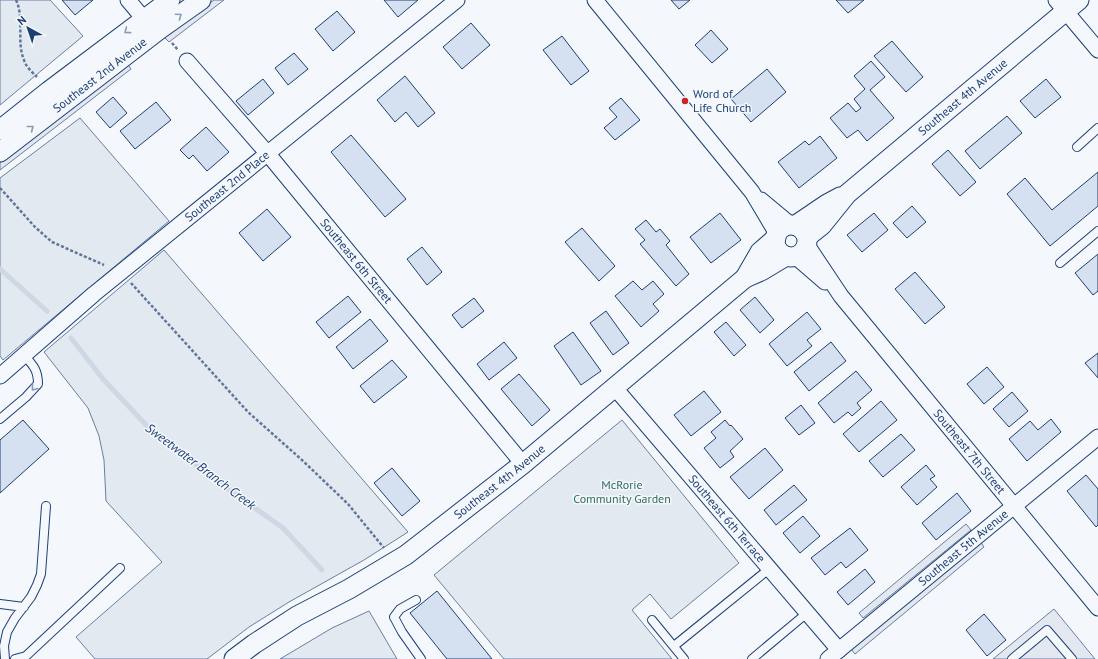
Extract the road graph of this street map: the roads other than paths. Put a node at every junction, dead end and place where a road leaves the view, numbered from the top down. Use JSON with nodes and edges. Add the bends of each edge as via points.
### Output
{"nodes":[{"id":1,"x":128,"y":0,"type":"edge"},
{"id":2,"x":170,"y":0,"type":"edge"},
{"id":3,"x":201,"y":0,"type":"edge"},
{"id":4,"x":457,"y":0,"type":"edge"},
{"id":5,"x":595,"y":0,"type":"edge"},
{"id":6,"x":1067,"y":4,"type":"edge"},
{"id":7,"x":144,"y":19,"type":"junction"},
{"id":8,"x":160,"y":29,"type":"junction"},
{"id":9,"x":1098,"y":50,"type":"edge"},
{"id":10,"x":187,"y":60,"type":"dead end"},
{"id":11,"x":1098,"y":128,"type":"edge"},
{"id":12,"x":0,"y":130,"type":"edge"},
{"id":13,"x":1077,"y":147,"type":"dead end"},
{"id":14,"x":0,"y":152,"type":"edge"},
{"id":15,"x":268,"y":154,"type":"junction"},
{"id":16,"x":1098,"y":231,"type":"edge"},
{"id":17,"x":792,"y":239,"type":"junction"},
{"id":18,"x":1060,"y":263,"type":"dead end"},
{"id":19,"x":24,"y":355,"type":"junction"},
{"id":20,"x":0,"y":376,"type":"edge"},
{"id":21,"x":614,"y":388,"type":"junction"},
{"id":22,"x":0,"y":420,"type":"edge"},
{"id":23,"x":1098,"y":437,"type":"edge"},
{"id":24,"x":523,"y":464,"type":"junction"},
{"id":25,"x":46,"y":506,"type":"dead end"},
{"id":26,"x":1014,"y":506,"type":"junction"},
{"id":27,"x":120,"y":568,"type":"dead end"},
{"id":28,"x":769,"y":569,"type":"junction"},
{"id":29,"x":416,"y":600,"type":"dead end"},
{"id":30,"x":0,"y":604,"type":"edge"},
{"id":31,"x":24,"y":607,"type":"junction"},
{"id":32,"x":1098,"y":608,"type":"edge"},
{"id":33,"x":807,"y":613,"type":"junction"},
{"id":34,"x":652,"y":620,"type":"dead end"},
{"id":35,"x":674,"y":646,"type":"junction"},
{"id":36,"x":833,"y":654,"type":"edge"},
{"id":37,"x":5,"y":659,"type":"edge"},
{"id":38,"x":15,"y":659,"type":"edge"},
{"id":39,"x":234,"y":659,"type":"edge"},
{"id":40,"x":421,"y":659,"type":"edge"},
{"id":41,"x":684,"y":659,"type":"edge"},
{"id":42,"x":752,"y":659,"type":"edge"},
{"id":43,"x":1012,"y":659,"type":"edge"},
{"id":44,"x":1072,"y":659,"type":"edge"}],
"edges":[{"from":1,"to":7,"type":"street"},
{"from":2,"to":7,"type":"street","name":"Southeast 2nd Avenue"},
{"from":8,"to":3,"type":"street","name":"Southeast 2nd Avenue","one_way":true},
{"from":4,"to":15,"type":"street","name":"Southeast 2nd Place"},
{"from":5,"to":17,"type":"street","name":"Southeast 7th Street"},
{"from":6,"to":9,"type":"street"},
{"from":6,"to":17,"type":"street","name":"Southeast 4th Avenue","via":[[847,194],[826,204]]},
{"from":7,"to":8,"type":"street"},
{"from":7,"to":12,"type":"street","name":"Southeast 2nd Avenue","one_way":true},
{"from":14,"to":8,"type":"street","name":"Southeast 2nd Avenue","one_way":true},
{"from":10,"to":15,"type":"street","name":"Southeast 6th Street"},
{"from":11,"to":13,"type":"lane"},
{"from":15,"to":19,"type":"street","name":"Southeast 2nd Place"},
{"from":15,"to":24,"type":"street","name":"Southeast 6th Street"},
{"from":16,"to":18,"type":"lane"},
{"from":17,"to":21,"type":"street","name":"Southeast 4th Avenue","via":[[760,252],[745,278]]},
{"from":17,"to":26,"type":"street","name":"Southeast 7th Street"},
{"from":19,"to":20,"type":"street","name":"Southeast 2nd Place"},
{"from":19,"to":22,"type":"lane","one_way":true,"via":[[38,375],[38,384]]},
{"from":21,"to":24,"type":"street","name":"Southeast 4th Avenue"},
{"from":21,"to":28,"type":"street","name":"Southeast 6th Terrace"},
{"from":23,"to":26,"type":"street","name":"Southeast 5th Avenue"},
{"from":24,"to":39,"type":"street","name":"Southeast 4th Avenue","via":[[406,555],[349,590],[297,616]]},
{"from":25,"to":31,"type":"lane","via":[[40,574],[32,597]]},
{"from":26,"to":32,"type":"street","name":"Southeast 7th Street"},
{"from":26,"to":36,"type":"street","name":"Southeast 5th Avenue"},
{"from":27,"to":38,"type":"lane","via":[[26,656]]},
{"from":28,"to":33,"type":"street","name":"Southeast 6th Terrace"},
{"from":28,"to":35,"type":"lane"},
{"from":29,"to":40,"type":"lane","via":[[400,609],[394,617]]},
{"from":30,"to":31,"type":"lane"},
{"from":31,"to":37,"type":"lane","via":[[7,632]]},
{"from":33,"to":36,"type":"street","name":"Southeast 6th Terrace"},
{"from":33,"to":42,"type":"lane"},
{"from":34,"to":35,"type":"lane"},
{"from":35,"to":41,"type":"lane"},
{"from":43,"to":44,"type":"lane","via":[[1047,630]]}]}
